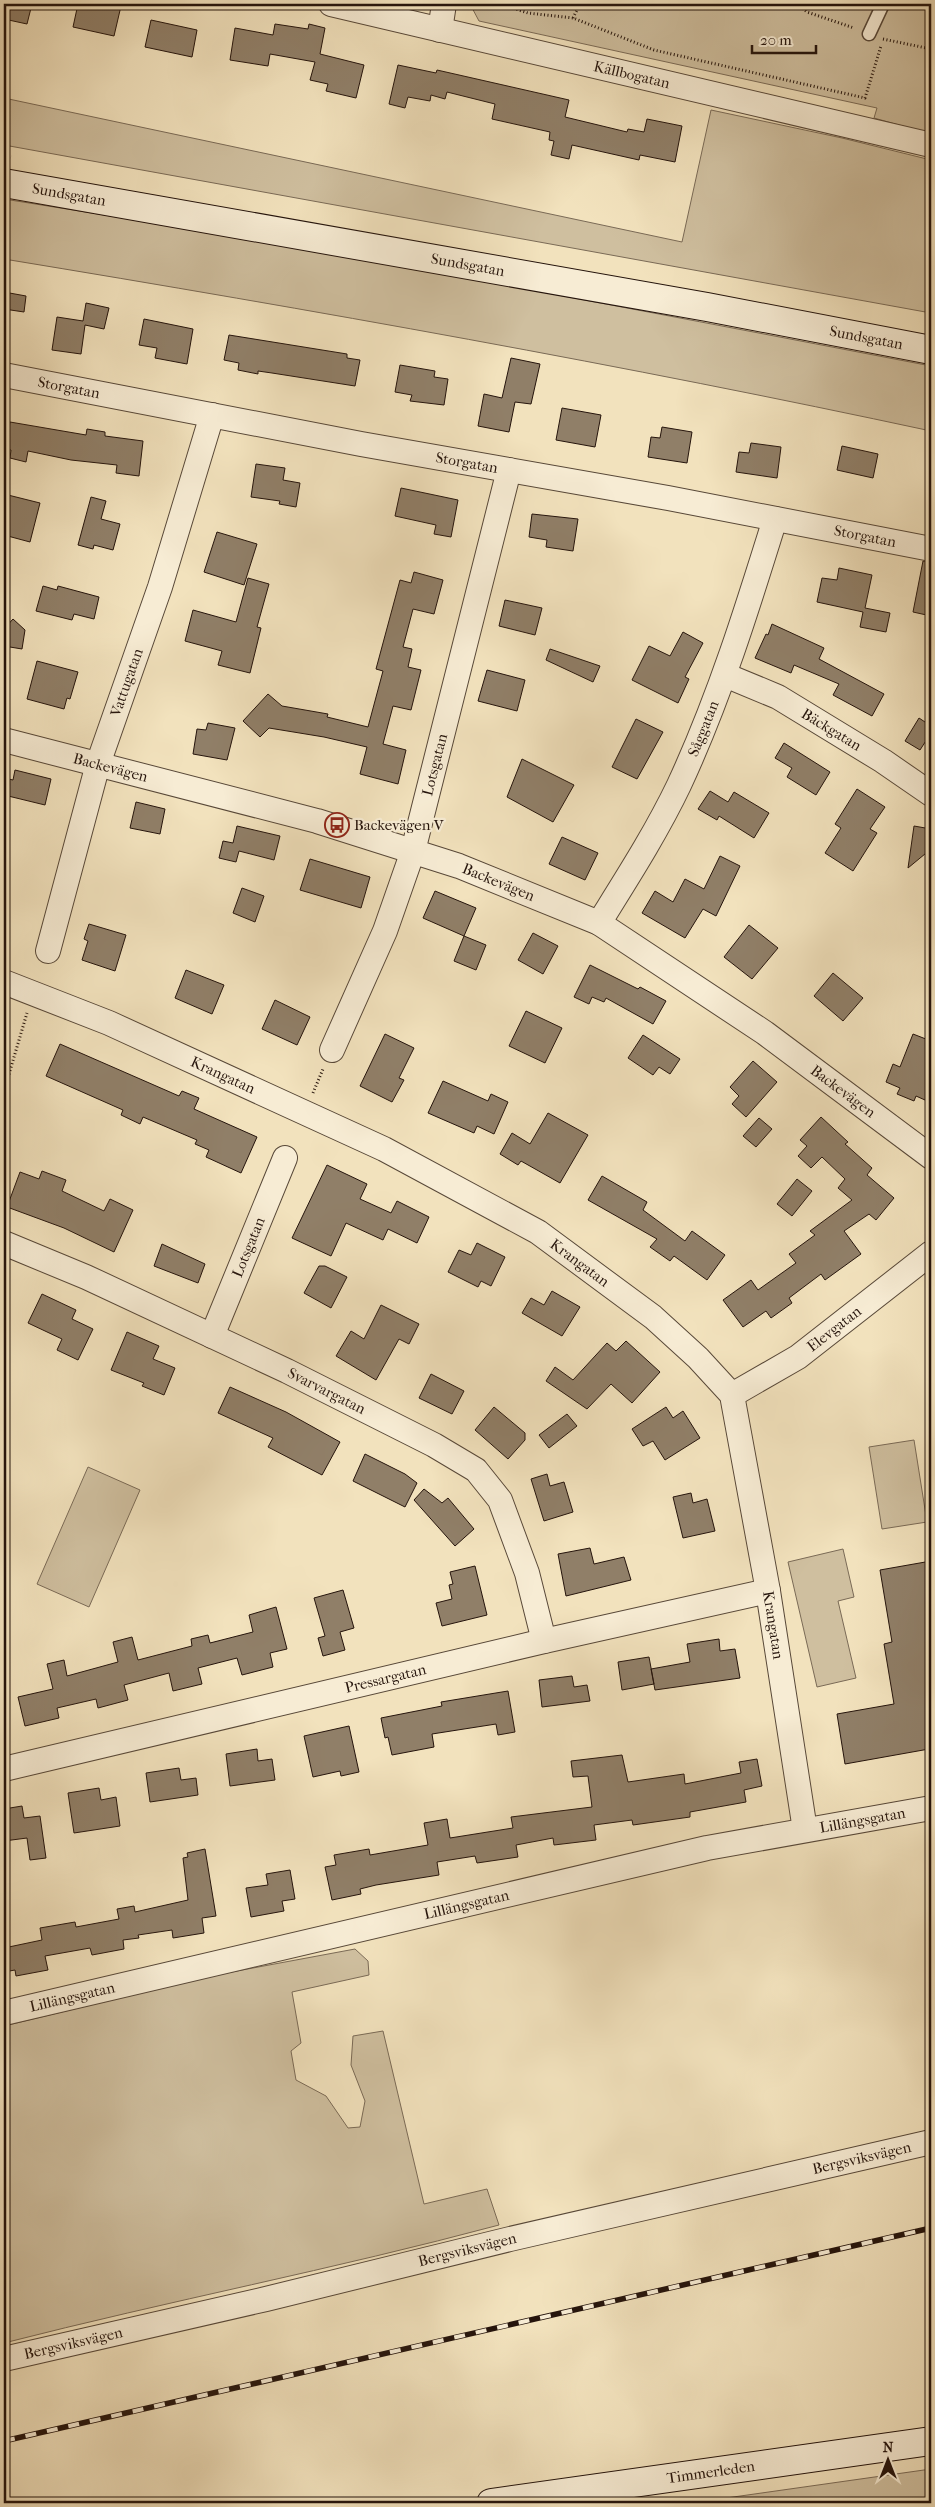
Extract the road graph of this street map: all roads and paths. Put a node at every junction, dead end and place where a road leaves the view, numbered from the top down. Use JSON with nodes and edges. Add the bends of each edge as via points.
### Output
{"nodes":[{"id":1,"x":331,"y":4,"type":"edge"},
{"id":2,"x":444,"y":4,"type":"edge"},
{"id":3,"x":500,"y":4,"type":"edge"},
{"id":4,"x":580,"y":4,"type":"edge"},
{"id":5,"x":883,"y":4,"type":"edge"},
{"id":6,"x":573,"y":18,"type":"junction"},
{"id":7,"x":440,"y":30,"type":"junction"},
{"id":8,"x":869,"y":34,"type":"dead end"},
{"id":9,"x":883,"y":38,"type":"dead end"},
{"id":10,"x":931,"y":145,"type":"edge"},
{"id":11,"x":4,"y":183,"type":"edge"},
{"id":12,"x":931,"y":350,"type":"edge"},
{"id":13,"x":4,"y":375,"type":"edge"},
{"id":14,"x":212,"y":415,"type":"junction"},
{"id":15,"x":508,"y":470,"type":"junction"},
{"id":16,"x":775,"y":519,"type":"junction"},
{"id":17,"x":931,"y":549,"type":"edge"},
{"id":18,"x":725,"y":675,"type":"junction"},
{"id":19,"x":4,"y":740,"type":"edge"},
{"id":20,"x":98,"y":764,"type":"junction"},
{"id":21,"x":931,"y":794,"type":"edge"},
{"id":22,"x":413,"y":852,"type":"junction"},
{"id":23,"x":599,"y":923,"type":"junction"},
{"id":24,"x":48,"y":951,"type":"dead end"},
{"id":25,"x":4,"y":982,"type":"edge"},
{"id":26,"x":33,"y":994,"type":"junction"},
{"id":27,"x":332,"y":1050,"type":"dead end"},
{"id":28,"x":4,"y":1092,"type":"edge"},
{"id":29,"x":931,"y":1157,"type":"edge"},
{"id":30,"x":286,"y":1158,"type":"dead end"},
{"id":31,"x":4,"y":1244,"type":"edge"},
{"id":32,"x":931,"y":1253,"type":"edge"},
{"id":33,"x":212,"y":1336,"type":"junction"},
{"id":34,"x":732,"y":1394,"type":"junction"},
{"id":35,"x":768,"y":1591,"type":"junction"},
{"id":36,"x":544,"y":1641,"type":"junction"},
{"id":37,"x":4,"y":1769,"type":"edge"},
{"id":38,"x":931,"y":1808,"type":"edge"},
{"id":39,"x":805,"y":1830,"type":"junction"},
{"id":40,"x":4,"y":2014,"type":"edge"},
{"id":41,"x":931,"y":2142,"type":"edge"},
{"id":42,"x":4,"y":2359,"type":"edge"},
{"id":43,"x":931,"y":2441,"type":"edge"},
{"id":44,"x":491,"y":2503,"type":"edge"}],
"edges":[{"from":1,"to":7,"type":"street","name":"Källbogatan"},
{"from":2,"to":7,"type":"street"},
{"from":3,"to":6,"type":"path","via":[[528,13]]},
{"from":4,"to":6,"type":"path"},
{"from":5,"to":8,"type":"lane"},
{"from":6,"to":9,"type":"path","via":[[654,50],[865,98]]},
{"from":7,"to":10,"type":"street","name":"Källbogatan"},
{"from":11,"to":12,"type":"main road","name":"Sundsgatan","via":[[707,307]]},
{"from":13,"to":14,"type":"street","name":"Storgatan"},
{"from":14,"to":15,"type":"street","name":"Storgatan"},
{"from":14,"to":20,"type":"street","name":"Vattugatan","via":[[160,587]]},
{"from":15,"to":16,"type":"street","name":"Storgatan"},
{"from":15,"to":22,"type":"street","name":"Lotsgatan"},
{"from":16,"to":17,"type":"street","name":"Storgatan"},
{"from":16,"to":18,"type":"street","name":"Såggatan"},
{"from":18,"to":21,"type":"street","name":"Bäckgatan","via":[[778,696],[883,760]]},
{"from":18,"to":23,"type":"street","name":"Såggatan","via":[[679,785],[651,839]]},
{"from":19,"to":20,"type":"street","name":"Backevägen"},
{"from":20,"to":22,"type":"street","name":"Backevägen","via":[[317,821]]},
{"from":20,"to":24,"type":"street","name":"Vattugatan"},
{"from":22,"to":23,"type":"street","name":"Backevägen","via":[[459,866]]},
{"from":22,"to":27,"type":"street","name":"Lotsgatan","via":[[385,931]]},
{"from":23,"to":29,"type":"street","name":"Backevägen","via":[[765,1033]]},
{"from":25,"to":26,"type":"street","name":"Krangatan"},
{"from":26,"to":28,"type":"path"},
{"from":26,"to":34,"type":"street","name":"Krangatan","via":[[109,1023],[367,1140],[538,1232],[653,1317]]},
{"from":30,"to":33,"type":"street","name":"Lotsgatan"},
{"from":31,"to":33,"type":"street","name":"Svarvargatan","via":[[86,1277]]},
{"from":32,"to":34,"type":"street","name":"Elevgatan","via":[[798,1357]]},
{"from":33,"to":36,"type":"street","name":"Svarvargatan","via":[[408,1432],[476,1470],[500,1500],[527,1573]]},
{"from":34,"to":35,"type":"street","name":"Krangatan"},
{"from":35,"to":36,"type":"street","name":"Pressargatan"},
{"from":35,"to":39,"type":"street","name":"Krangatan"},
{"from":36,"to":37,"type":"street","name":"Pressargatan"},
{"from":38,"to":39,"type":"street","name":"Lillängsgatan"},
{"from":39,"to":40,"type":"street","name":"Lillängsgatan","via":[[707,1848]]},
{"from":41,"to":42,"type":"street","name":"Bergsviksvägen"},
{"from":43,"to":44,"type":"main road","name":"Timmerleden"}]}
